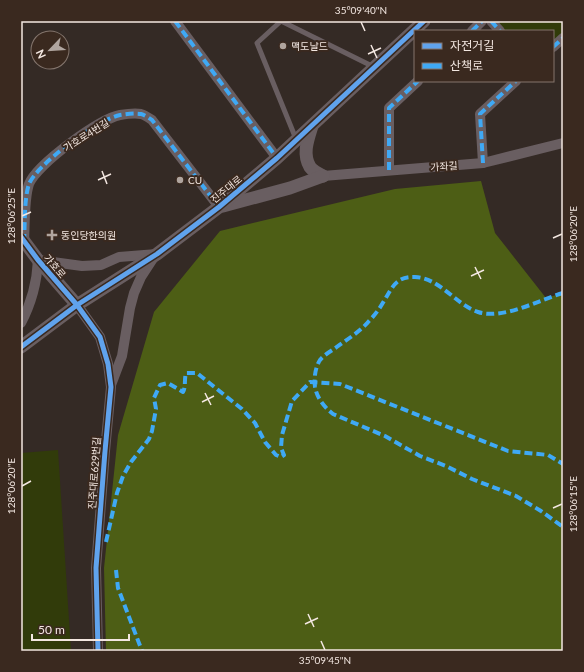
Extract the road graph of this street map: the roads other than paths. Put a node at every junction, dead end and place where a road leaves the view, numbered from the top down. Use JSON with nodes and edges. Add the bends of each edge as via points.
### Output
{"nodes":[{"id":1,"x":175,"y":21,"type":"edge"},
{"id":2,"x":424,"y":21,"type":"edge"},
{"id":3,"x":482,"y":21,"type":"edge"},
{"id":4,"x":491,"y":21,"type":"edge"},
{"id":5,"x":414,"y":30,"type":"edge"},
{"id":6,"x":414,"y":30,"type":"edge"},
{"id":7,"x":473,"y":30,"type":"edge"},
{"id":8,"x":499,"y":30,"type":"edge"},
{"id":9,"x":563,"y":38,"type":"edge"},
{"id":10,"x":554,"y":46,"type":"edge"},
{"id":11,"x":375,"y":67,"type":"junction"},
{"id":12,"x":417,"y":82,"type":"edge"},
{"id":13,"x":515,"y":82,"type":"edge"},
{"id":14,"x":312,"y":125,"type":"junction"},
{"id":15,"x":296,"y":140,"type":"junction"},
{"id":16,"x":562,"y":143,"type":"edge"},
{"id":17,"x":277,"y":158,"type":"junction"},
{"id":18,"x":483,"y":163,"type":"junction"},
{"id":19,"x":389,"y":170,"type":"junction"},
{"id":20,"x":323,"y":176,"type":"junction"},
{"id":21,"x":219,"y":207,"type":"junction"},
{"id":22,"x":23,"y":240,"type":"edge"},
{"id":23,"x":157,"y":254,"type":"junction"},
{"id":24,"x":38,"y":260,"type":"junction"},
{"id":25,"x":77,"y":305,"type":"junction"},
{"id":26,"x":21,"y":323,"type":"edge"},
{"id":27,"x":21,"y":347,"type":"edge"},
{"id":28,"x":111,"y":387,"type":"junction"},
{"id":29,"x":98,"y":651,"type":"edge"}],
"edges":[{"from":1,"to":17,"type":"street"},
{"from":2,"to":6,"type":"street","name":"진주대로"},
{"from":3,"to":7,"type":"street"},
{"from":4,"to":8,"type":"street"},
{"from":5,"to":11,"type":"street","name":"진주대로"},
{"from":9,"to":10,"type":"street"},
{"from":11,"to":14,"type":"street","name":"진주대로"},
{"from":11,"to":15,"type":"lane","via":[[281,21],[257,43]]},
{"from":12,"to":19,"type":"street","via":[[389,108]]},
{"from":13,"to":18,"type":"street","via":[[480,114]]},
{"from":14,"to":15,"type":"street","name":"진주대로"},
{"from":14,"to":20,"type":"street","via":[[306,146],[307,157],[311,168]]},
{"from":15,"to":17,"type":"street","name":"진주대로"},
{"from":16,"to":18,"type":"street","name":"가좌길"},
{"from":17,"to":21,"type":"street","name":"진주대로"},
{"from":18,"to":19,"type":"street","name":"가좌길"},
{"from":19,"to":20,"type":"street","name":"가좌길"},
{"from":20,"to":21,"type":"street","via":[[290,188]]},
{"from":21,"to":22,"type":"street","name":"가호로4번길","via":[[152,120],[141,114],[120,115],[78,138],[39,171],[30,184]]},
{"from":21,"to":23,"type":"street","name":"진주대로"},
{"from":22,"to":24,"type":"street","name":"가호로"},
{"from":23,"to":24,"type":"street","via":[[119,257],[101,265],[82,266]]},
{"from":23,"to":25,"type":"street","name":"진주대로"},
{"from":23,"to":28,"type":"street","via":[[140,277],[134,293],[122,356]]},
{"from":24,"to":25,"type":"street","name":"가호로"},
{"from":24,"to":26,"type":"street","via":[[33,290]]},
{"from":25,"to":27,"type":"street","name":"진주대로"},
{"from":25,"to":28,"type":"street","name":"진주대로629번길","via":[[100,337],[108,364]]},
{"from":28,"to":29,"type":"street","name":"진주대로629번길","via":[[96,568]]}]}
